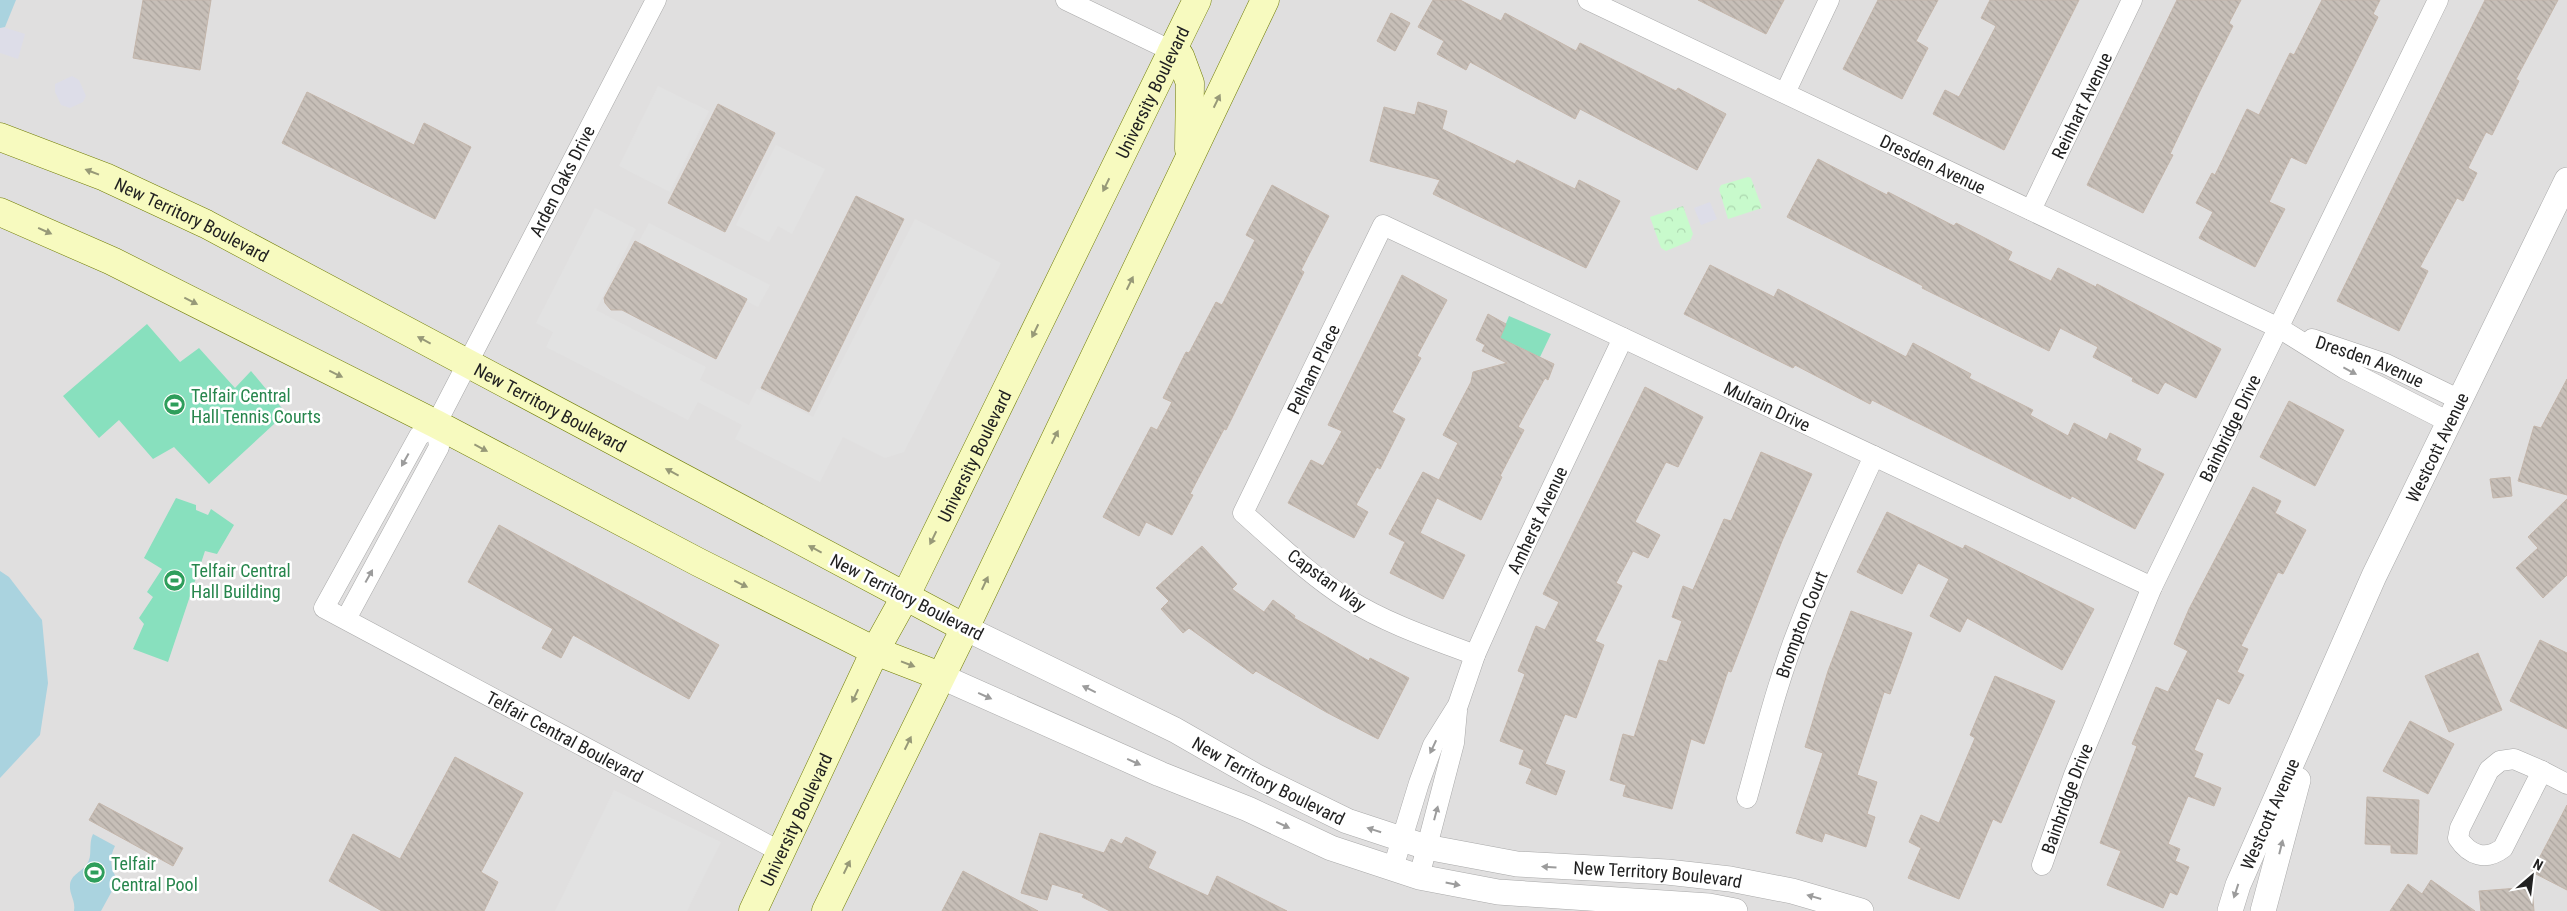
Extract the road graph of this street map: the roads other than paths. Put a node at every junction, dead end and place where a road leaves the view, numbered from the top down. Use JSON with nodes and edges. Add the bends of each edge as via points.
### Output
{"nodes":[{"id":1,"x":656,"y":0,"type":"edge"},
{"id":2,"x":1066,"y":0,"type":"edge"},
{"id":3,"x":1197,"y":0,"type":"edge"},
{"id":4,"x":1265,"y":0,"type":"edge"},
{"id":5,"x":1588,"y":0,"type":"edge"},
{"id":6,"x":1829,"y":0,"type":"edge"},
{"id":7,"x":2132,"y":0,"type":"edge"},
{"id":8,"x":2438,"y":0,"type":"edge"},
{"id":9,"x":1172,"y":51,"type":"junction"},
{"id":10,"x":1785,"y":93,"type":"junction"},
{"id":11,"x":0,"y":137,"type":"edge"},
{"id":12,"x":1188,"y":160,"type":"junction"},
{"id":13,"x":2567,"y":181,"type":"edge"},
{"id":14,"x":2031,"y":210,"type":"junction"},
{"id":15,"x":0,"y":212,"type":"edge"},
{"id":16,"x":1383,"y":225,"type":"joint"},
{"id":17,"x":2279,"y":328,"type":"junction"},
{"id":18,"x":1624,"y":338,"type":"junction"},
{"id":19,"x":467,"y":363,"type":"junction"},
{"id":20,"x":2460,"y":400,"type":"junction"},
{"id":21,"x":2449,"y":422,"type":"junction"},
{"id":22,"x":436,"y":424,"type":"junction"},
{"id":23,"x":1874,"y":456,"type":"junction"},
{"id":24,"x":1243,"y":513,"type":"joint"},
{"id":25,"x":368,"y":528,"type":"junction"},
{"id":26,"x":389,"y":540,"type":"junction"},
{"id":27,"x":2152,"y":588,"type":"junction"},
{"id":28,"x":904,"y":597,"type":"junction"},
{"id":29,"x":346,"y":619,"type":"junction"},
{"id":30,"x":965,"y":628,"type":"junction"},
{"id":31,"x":876,"y":652,"type":"junction"},
{"id":32,"x":1476,"y":655,"type":"junction"},
{"id":33,"x":940,"y":676,"type":"junction"},
{"id":34,"x":1458,"y":705,"type":"junction"},
{"id":35,"x":2313,"y":719,"type":"junction"},
{"id":36,"x":2542,"y":771,"type":"junction"},
{"id":37,"x":2567,"y":784,"type":"edge"},
{"id":38,"x":1747,"y":798,"type":"dead end"},
{"id":39,"x":1401,"y":839,"type":"junction"},
{"id":40,"x":1426,"y":847,"type":"junction"},
{"id":41,"x":783,"y":853,"type":"junction"},
{"id":42,"x":2042,"y":866,"type":"dead end"},
{"id":43,"x":1393,"y":868,"type":"junction"},
{"id":44,"x":1419,"y":877,"type":"junction"},
{"id":45,"x":753,"y":911,"type":"edge"},
{"id":46,"x":826,"y":911,"type":"edge"},
{"id":47,"x":1735,"y":911,"type":"edge"},
{"id":48,"x":1861,"y":911,"type":"edge"},
{"id":49,"x":2230,"y":911,"type":"edge"},
{"id":50,"x":2263,"y":911,"type":"edge"}],
"edges":[{"from":1,"to":19,"type":"street","name":"Arden Oaks Drive"},
{"from":2,"to":9,"type":"street"},
{"from":3,"to":9,"type":"main road","name":"University Boulevard"},
{"from":12,"to":4,"type":"main road","one_way":true},
{"from":5,"to":10,"type":"street","name":"Dresden Avenue"},
{"from":6,"to":10,"type":"street"},
{"from":7,"to":14,"type":"street","name":"Reinhart Avenue"},
{"from":8,"to":17,"type":"street","name":"Bainbridge Drive"},
{"from":9,"to":12,"type":"main road","via":[[1180,56],[1190,83]]},
{"from":9,"to":28,"type":"main road","name":"University Boulevard","one_way":true},
{"from":10,"to":14,"type":"street","name":"Dresden Avenue"},
{"from":19,"to":11,"type":"main road","name":"New Territory Boulevard","one_way":true,"via":[[197,220],[106,177]]},
{"from":30,"to":12,"type":"main road","one_way":true},
{"from":13,"to":20,"type":"street","name":"Westcott Avenue"},
{"from":14,"to":17,"type":"street","name":"Dresden Avenue"},
{"from":15,"to":22,"type":"main road","name":"New Territory Boulevard","one_way":true,"via":[[112,261]]},
{"from":16,"to":18,"type":"street","name":"Mulrain Drive"},
{"from":16,"to":24,"type":"street","name":"Pelham Place"},
{"from":17,"to":20,"type":"street","name":"Dresden Avenue","via":[[2386,364]]},
{"from":17,"to":21,"type":"street","name":"Dresden Avenue","one_way":true,"via":[[2345,369]]},
{"from":17,"to":27,"type":"street","name":"Bainbridge Drive"},
{"from":18,"to":23,"type":"street","name":"Mulrain Drive"},
{"from":18,"to":32,"type":"street","name":"Amherst Avenue"},
{"from":19,"to":22,"type":"street","name":"Telfair Central Boulevard"},
{"from":28,"to":19,"type":"main road","name":"New Territory Boulevard","one_way":true},
{"from":20,"to":21,"type":"street","name":"Westcott Avenue"},
{"from":21,"to":35,"type":"street","name":"Westcott Avenue","via":[[2374,576]]},
{"from":22,"to":25,"type":"street","name":"Telfair Central Boulevard","one_way":true,"via":[[418,436]]},
{"from":22,"to":26,"type":"street","via":[[439,447]]},
{"from":22,"to":31,"type":"main road","name":"New Territory Boulevard","one_way":true,"via":[[689,558]]},
{"from":23,"to":27,"type":"street","name":"Mulrain Drive"},
{"from":23,"to":38,"type":"street","name":"Brompton Court","via":[[1798,628]]},
{"from":24,"to":32,"type":"street","name":"Capstan Way","via":[[1350,600],[1400,625]]},
{"from":25,"to":26,"type":"street"},
{"from":25,"to":29,"type":"street","name":"Telfair Central Boulevard","via":[[324,608]]},
{"from":29,"to":26,"type":"street","one_way":true},
{"from":27,"to":42,"type":"street","name":"Bainbridge Drive","via":[[2074,775]]},
{"from":28,"to":30,"type":"main road","name":"New Territory Boulevard"},
{"from":28,"to":31,"type":"main road","name":"University Boulevard"},
{"from":29,"to":41,"type":"street","name":"Telfair Central Boulevard"},
{"from":30,"to":33,"type":"main road"},
{"from":39,"to":30,"type":"street","name":"New Territory Boulevard","one_way":true,"via":[[1347,821],[1257,777],[1175,730]]},
{"from":31,"to":33,"type":"main road","name":"New Territory Boulevard","one_way":true},
{"from":31,"to":41,"type":"main road","name":"University Boulevard","one_way":true},
{"from":32,"to":34,"type":"street","name":"Amherst Avenue"},
{"from":33,"to":43,"type":"street","name":"New Territory Boulevard","one_way":true,"via":[[1331,848]]},
{"from":46,"to":33,"type":"main road","one_way":true},
{"from":34,"to":39,"type":"street","name":"Amherst Avenue","one_way":true,"via":[[1433,744]]},
{"from":40,"to":34,"type":"street","name":"Amherst Avenue","one_way":true,"via":[[1454,743]]},
{"from":35,"to":49,"type":"street","name":"Westcott Avenue","one_way":true,"via":[[2238,885]]},
{"from":50,"to":35,"type":"street","name":"Westcott Avenue","one_way":true},
{"from":36,"to":36,"type":"street","via":[[2514,759],[2500,761],[2489,770],[2460,828],[2458,838],[2464,847],[2485,857],[2503,848]]},
{"from":36,"to":37,"type":"street"},
{"from":39,"to":40,"type":"street","name":"New Territory Boulevard"},
{"from":39,"to":43,"type":"street","name":"Amherst Avenue"},
{"from":40,"to":44,"type":"street","name":"Amherst Avenue"},
{"from":48,"to":40,"type":"street","name":"New Territory Boulevard","one_way":true,"via":[[1792,891],[1730,879],[1667,872],[1517,864]]},
{"from":41,"to":45,"type":"main road","name":"University Boulevard"},
{"from":43,"to":44,"type":"street","name":"New Territory Boulevard"},
{"from":44,"to":47,"type":"street","name":"New Territory Boulevard","one_way":true,"via":[[1498,892],[1709,906]]}]}
